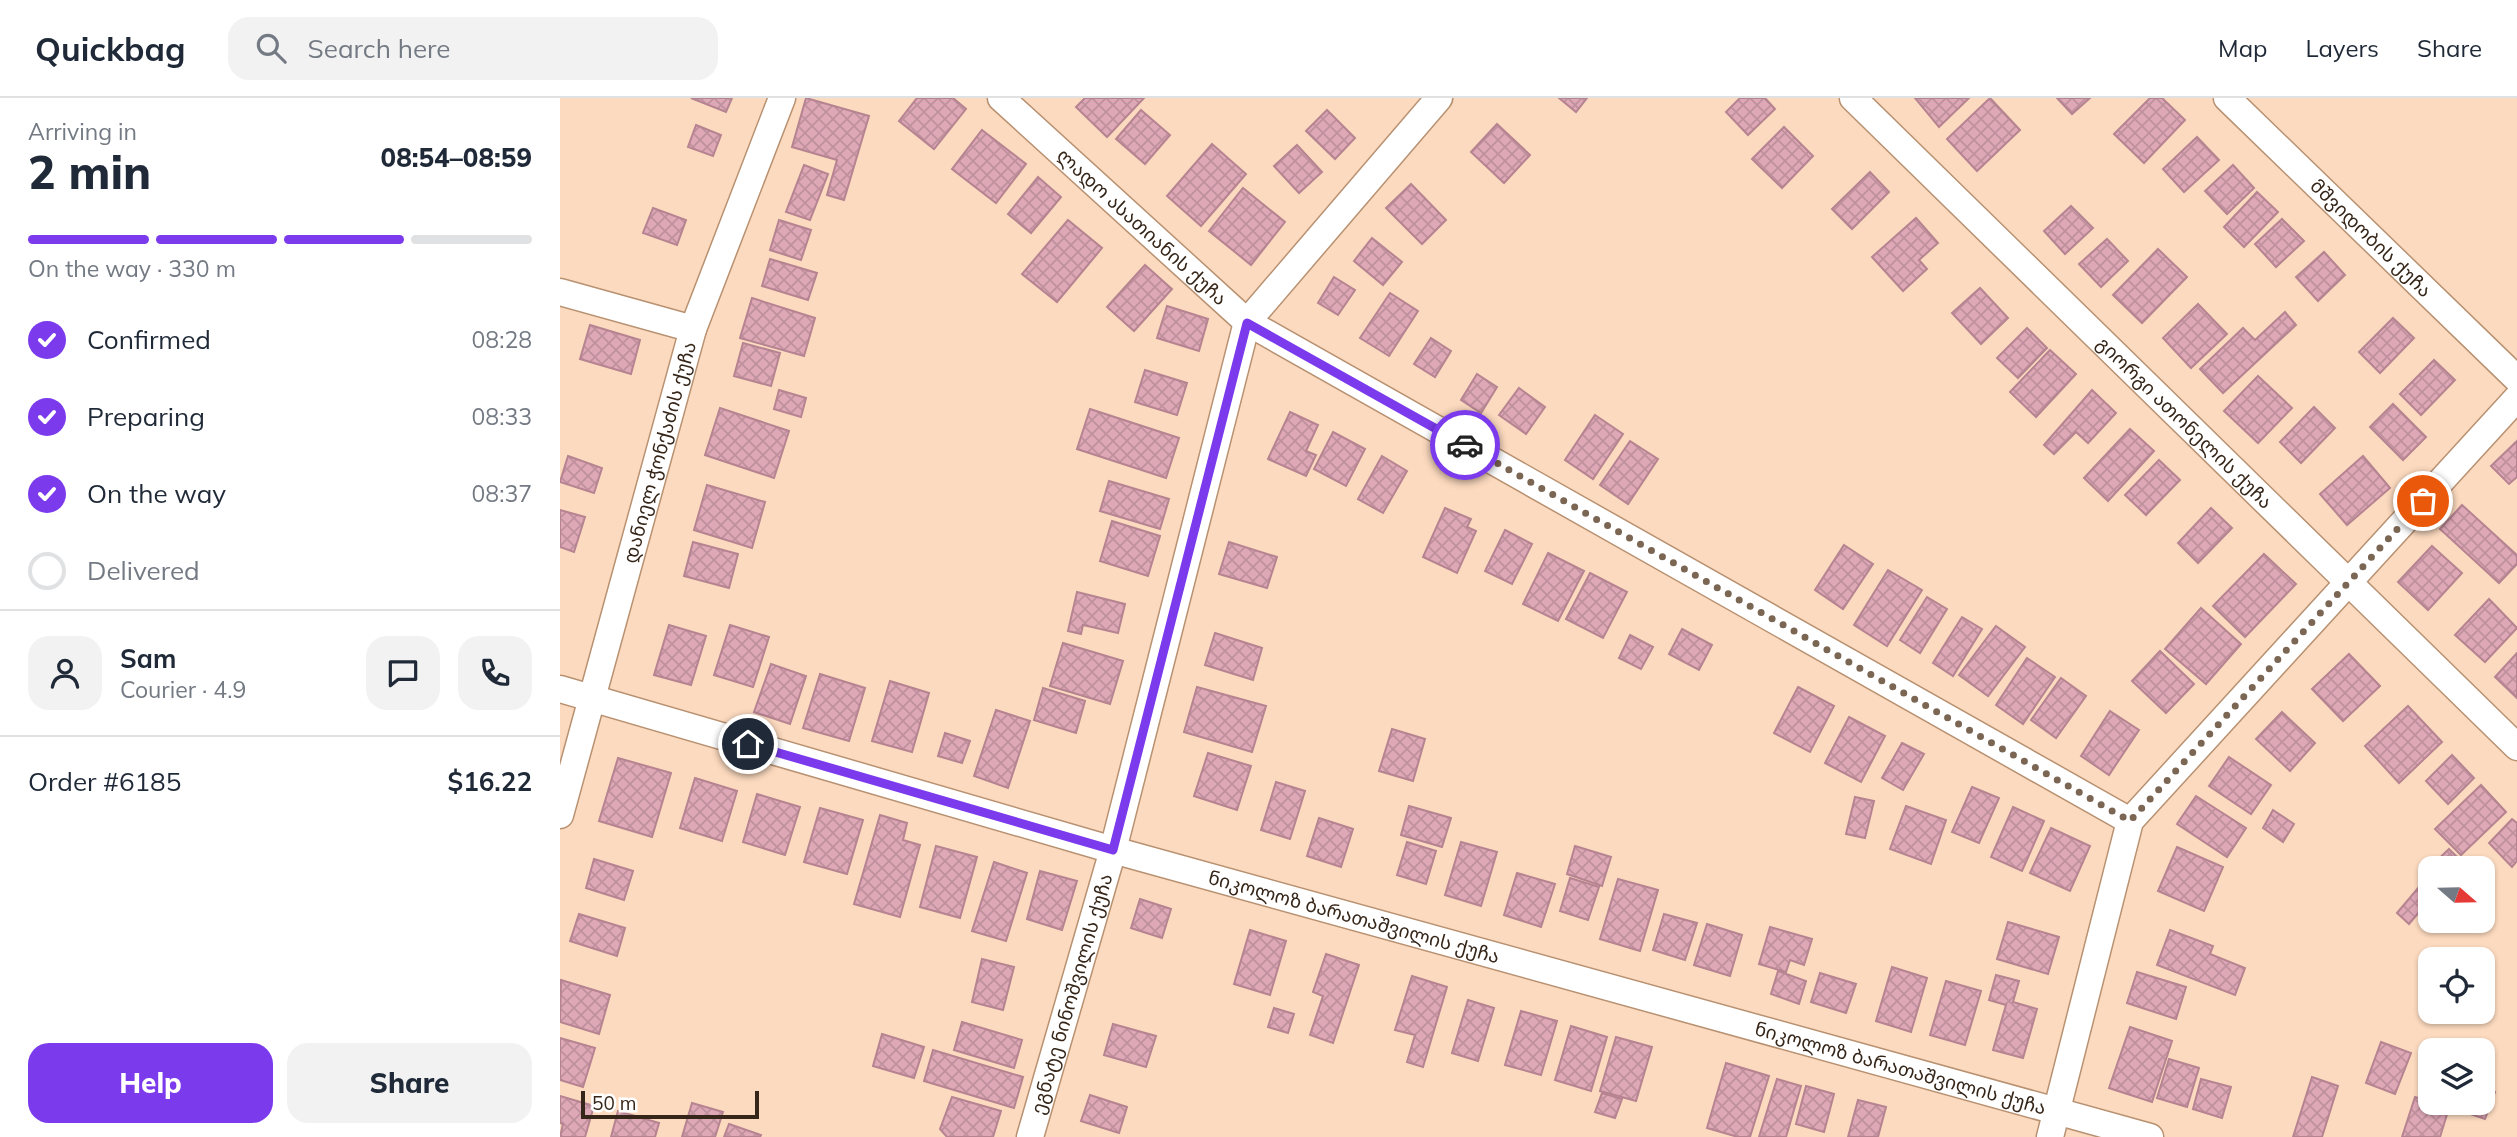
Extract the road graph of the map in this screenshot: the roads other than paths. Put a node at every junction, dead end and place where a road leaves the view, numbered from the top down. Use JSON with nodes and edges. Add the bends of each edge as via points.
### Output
{"nodes":[{"id":1,"x":782,"y":98,"type":"edge"},
{"id":2,"x":1001,"y":98,"type":"edge"},
{"id":3,"x":1853,"y":98,"type":"edge"},
{"id":4,"x":2227,"y":98,"type":"edge"},
{"id":5,"x":1431,"y":100,"type":"edge"},
{"id":6,"x":560,"y":292,"type":"edge"},
{"id":7,"x":1247,"y":323,"type":"junction"},
{"id":8,"x":693,"y":329,"type":"junction"},
{"id":9,"x":2517,"y":379,"type":"edge"},
{"id":10,"x":2517,"y":398,"type":"edge"},
{"id":11,"x":2347,"y":583,"type":"junction"},
{"id":12,"x":560,"y":689,"type":"edge"},
{"id":13,"x":592,"y":698,"type":"junction"},
{"id":14,"x":2517,"y":747,"type":"edge"},
{"id":15,"x":560,"y":816,"type":"edge"},
{"id":16,"x":2130,"y":821,"type":"junction"},
{"id":17,"x":1113,"y":850,"type":"junction"},
{"id":18,"x":2053,"y":1125,"type":"edge"},
{"id":19,"x":1030,"y":1137,"type":"edge"},
{"id":20,"x":2150,"y":1137,"type":"edge"}],
"edges":[{"from":1,"to":8,"type":"street","name":"დანიელ ჭონქაძის ქუჩა"},
{"from":2,"to":7,"type":"street","name":"ლადო ასათიანის ქუჩა"},
{"from":3,"to":11,"type":"street","name":"გიორგი ათონელის ქუჩა"},
{"from":4,"to":9,"type":"street","name":"მშვიდობის ქუჩა"},
{"from":5,"to":7,"type":"street","name":"ეგნატე ნინოშვილის ქუჩა"},
{"from":6,"to":8,"type":"street"},
{"from":7,"to":16,"type":"street","name":"ლადო ასათიანის ქუჩა"},
{"from":7,"to":17,"type":"street","name":"ეგნატე ნინოშვილის ქუჩა"},
{"from":8,"to":13,"type":"street","name":"დანიელ ჭონქაძის ქუჩა"},
{"from":10,"to":11,"type":"street"},
{"from":11,"to":14,"type":"street","name":"გიორგი ათონელის ქუჩა"},
{"from":11,"to":16,"type":"street"},
{"from":12,"to":13,"type":"street","name":"ნიკოლოზ ბარათაშვილის ქუჩა"},
{"from":13,"to":15,"type":"street","name":"დანიელ ჭონქაძის ქუჩა"},
{"from":13,"to":17,"type":"street","name":"ნიკოლოზ ბარათაშვილის ქუჩა"},
{"from":16,"to":18,"type":"street"},
{"from":17,"to":18,"type":"street","name":"ნიკოლოზ ბარათაშვილის ქუჩა"},
{"from":17,"to":19,"type":"street","name":"ეგნატე ნინოშვილის ქუჩა"},
{"from":18,"to":20,"type":"street","name":"ნიკოლოზ ბარათაშვილის ქუჩა"}]}
